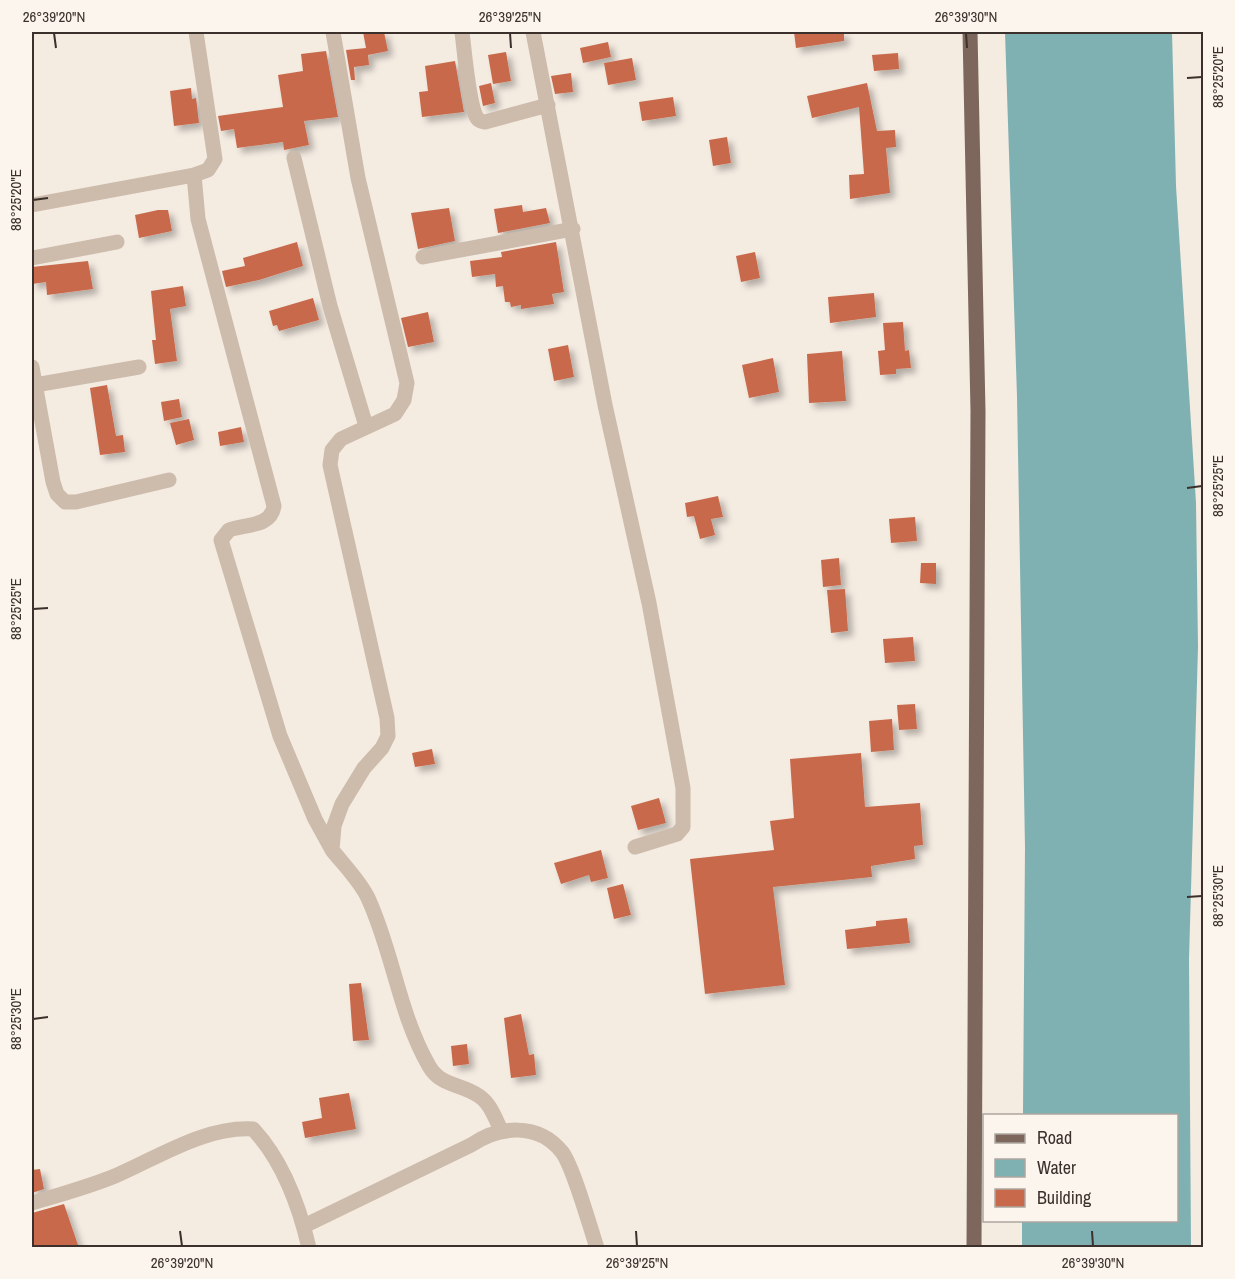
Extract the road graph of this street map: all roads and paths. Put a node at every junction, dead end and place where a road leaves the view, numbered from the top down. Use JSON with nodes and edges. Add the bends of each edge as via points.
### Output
{"nodes":[{"id":1,"x":196,"y":32,"type":"edge"},
{"id":2,"x":333,"y":32,"type":"edge"},
{"id":3,"x":462,"y":32,"type":"edge"},
{"id":4,"x":533,"y":32,"type":"edge"},
{"id":5,"x":970,"y":32,"type":"edge"},
{"id":6,"x":548,"y":105,"type":"junction"},
{"id":7,"x":294,"y":158,"type":"dead end"},
{"id":8,"x":194,"y":175,"type":"junction"},
{"id":9,"x":32,"y":205,"type":"edge"},
{"id":10,"x":573,"y":229,"type":"junction"},
{"id":11,"x":117,"y":242,"type":"dead end"},
{"id":12,"x":423,"y":257,"type":"dead end"},
{"id":13,"x":32,"y":258,"type":"edge"},
{"id":14,"x":32,"y":367,"type":"edge"},
{"id":15,"x":139,"y":367,"type":"dead end"},
{"id":16,"x":35,"y":385,"type":"junction"},
{"id":17,"x":366,"y":426,"type":"junction"},
{"id":18,"x":169,"y":480,"type":"dead end"},
{"id":19,"x":635,"y":847,"type":"dead end"},
{"id":20,"x":332,"y":850,"type":"junction"},
{"id":21,"x":501,"y":1130,"type":"junction"},
{"id":22,"x":32,"y":1203,"type":"edge"},
{"id":23,"x":304,"y":1226,"type":"junction"},
{"id":24,"x":309,"y":1248,"type":"edge"},
{"id":25,"x":597,"y":1248,"type":"edge"},
{"id":26,"x":974,"y":1248,"type":"edge"}],
"edges":[{"from":1,"to":8,"type":"street","via":[[215,159],[208,170]]},
{"from":2,"to":17,"type":"street","via":[[358,178],[407,383],[404,400],[395,414]]},
{"from":3,"to":6,"type":"street","via":[[476,117],[480,121]]},
{"from":4,"to":6,"type":"street"},
{"from":5,"to":26,"type":"main road","via":[[978,435]]},
{"from":6,"to":10,"type":"street"},
{"from":7,"to":17,"type":"street","via":[[330,306]]},
{"from":8,"to":9,"type":"street"},
{"from":8,"to":20,"type":"street","via":[[198,219],[274,506],[268,521],[229,530],[221,540],[280,736]]},
{"from":10,"to":12,"type":"street"},
{"from":10,"to":19,"type":"street","via":[[683,788],[682,827],[677,834]]},
{"from":11,"to":13,"type":"street"},
{"from":14,"to":16,"type":"street"},
{"from":15,"to":16,"type":"street"},
{"from":16,"to":18,"type":"street","via":[[53,482],[64,502]]},
{"from":17,"to":20,"type":"street","via":[[341,439],[332,450],[330,465],[388,736],[342,804],[334,825]]},
{"from":20,"to":21,"type":"street","via":[[368,897],[413,1029],[435,1076],[445,1084],[480,1096]]},
{"from":21,"to":23,"type":"street"},
{"from":21,"to":25,"type":"street","via":[[521,1129],[543,1137],[563,1154]]},
{"from":22,"to":23,"type":"street","via":[[113,1176],[198,1140],[238,1128],[253,1129],[271,1148]]},
{"from":23,"to":24,"type":"street"}]}
